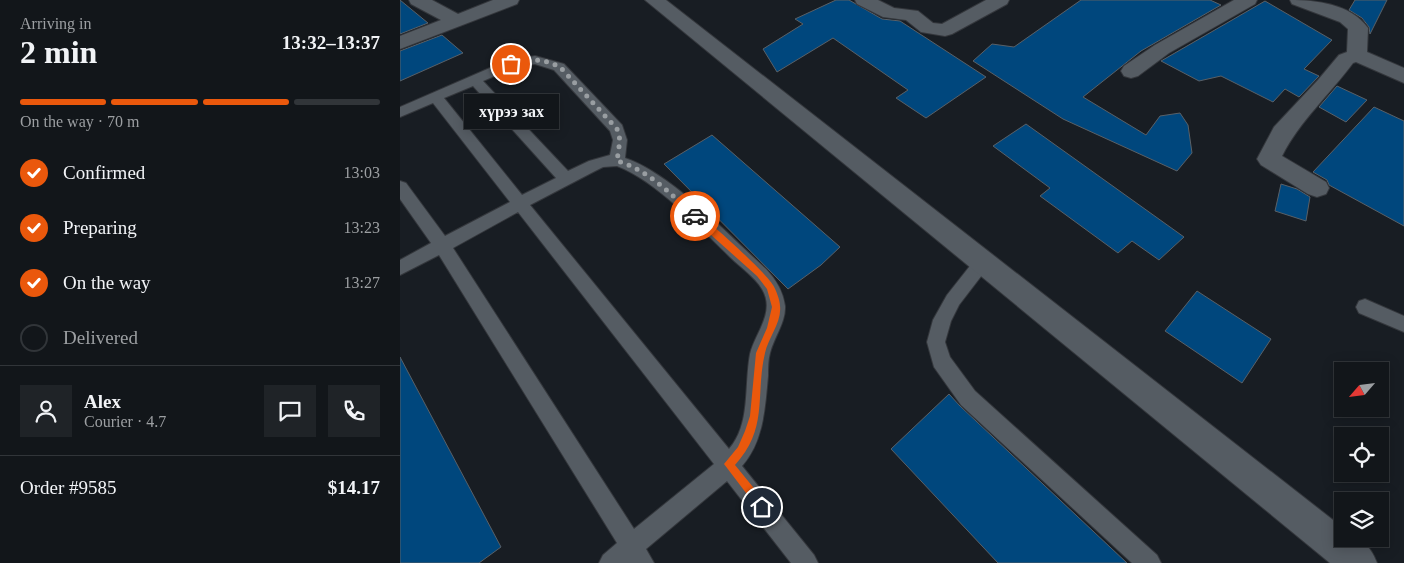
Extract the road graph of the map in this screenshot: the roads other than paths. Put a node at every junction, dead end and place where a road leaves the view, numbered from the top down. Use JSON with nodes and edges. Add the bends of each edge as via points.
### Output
{"nodes":[{"id":1,"x":418,"y":0,"type":"edge"},
{"id":2,"x":510,"y":0,"type":"edge"},
{"id":3,"x":654,"y":0,"type":"edge"},
{"id":4,"x":864,"y":0,"type":"edge"},
{"id":5,"x":1000,"y":0,"type":"edge"},
{"id":6,"x":1248,"y":0,"type":"edge"},
{"id":7,"x":1299,"y":0,"type":"edge"},
{"id":8,"x":457,"y":21,"type":"junction"},
{"id":9,"x":400,"y":43,"type":"edge"},
{"id":10,"x":1356,"y":55,"type":"junction"},
{"id":11,"x":1131,"y":71,"type":"dead end"},
{"id":12,"x":1404,"y":76,"type":"edge"},
{"id":13,"x":475,"y":80,"type":"junction"},
{"id":14,"x":435,"y":97,"type":"junction"},
{"id":15,"x":400,"y":112,"type":"edge"},
{"id":16,"x":617,"y":161,"type":"junction"},
{"id":17,"x":566,"y":179,"type":"junction"},
{"id":18,"x":400,"y":187,"type":"edge"},
{"id":19,"x":1317,"y":188,"type":"dead end"},
{"id":20,"x":520,"y":202,"type":"junction"},
{"id":21,"x":442,"y":246,"type":"junction"},
{"id":22,"x":983,"y":262,"type":"junction"},
{"id":23,"x":400,"y":268,"type":"edge"},
{"id":24,"x":1365,"y":307,"type":"dead end"},
{"id":25,"x":1404,"y":324,"type":"edge"},
{"id":26,"x":729,"y":464,"type":"junction"},
{"id":27,"x":637,"y":554,"type":"edge"},
{"id":28,"x":611,"y":563,"type":"edge"},
{"id":29,"x":806,"y":563,"type":"edge"},
{"id":30,"x":1148,"y":563,"type":"edge"},
{"id":31,"x":1359,"y":563,"type":"edge"}],
"edges":[{"from":1,"to":8,"type":"street"},
{"from":2,"to":8,"type":"street"},
{"from":3,"to":22,"type":"street"},
{"from":4,"to":5,"type":"street","via":[[890,12],[912,15],[928,28],[945,30]]},
{"from":6,"to":11,"type":"street","via":[[1162,49]]},
{"from":7,"to":10,"type":"street","via":[[1347,18],[1358,28]]},
{"from":8,"to":9,"type":"street"},
{"from":10,"to":12,"type":"street"},
{"from":10,"to":19,"type":"street","via":[[1346,59],[1282,133],[1269,159]]},
{"from":13,"to":14,"type":"lane"},
{"from":13,"to":16,"type":"lane","via":[[527,59],[548,61],[560,67],[617,129],[620,140]]},
{"from":13,"to":17,"type":"lane"},
{"from":14,"to":15,"type":"lane"},
{"from":14,"to":20,"type":"lane"},
{"from":16,"to":17,"type":"lane","via":[[595,164]]},
{"from":16,"to":26,"type":"lane","via":[[628,164],[664,188],[760,274],[770,287],[776,307],[760,353],[754,416],[742,450]]},
{"from":17,"to":20,"type":"lane"},
{"from":18,"to":21,"type":"lane"},
{"from":20,"to":21,"type":"lane"},
{"from":20,"to":26,"type":"lane"},
{"from":21,"to":23,"type":"lane"},
{"from":21,"to":27,"type":"lane"},
{"from":22,"to":30,"type":"lane","via":[[953,300],[942,320],[936,342],[941,361],[968,398]]},
{"from":22,"to":31,"type":"street"},
{"from":24,"to":25,"type":"lane"},
{"from":26,"to":27,"type":"lane"},
{"from":26,"to":29,"type":"lane"},
{"from":27,"to":28,"type":"lane"}]}
